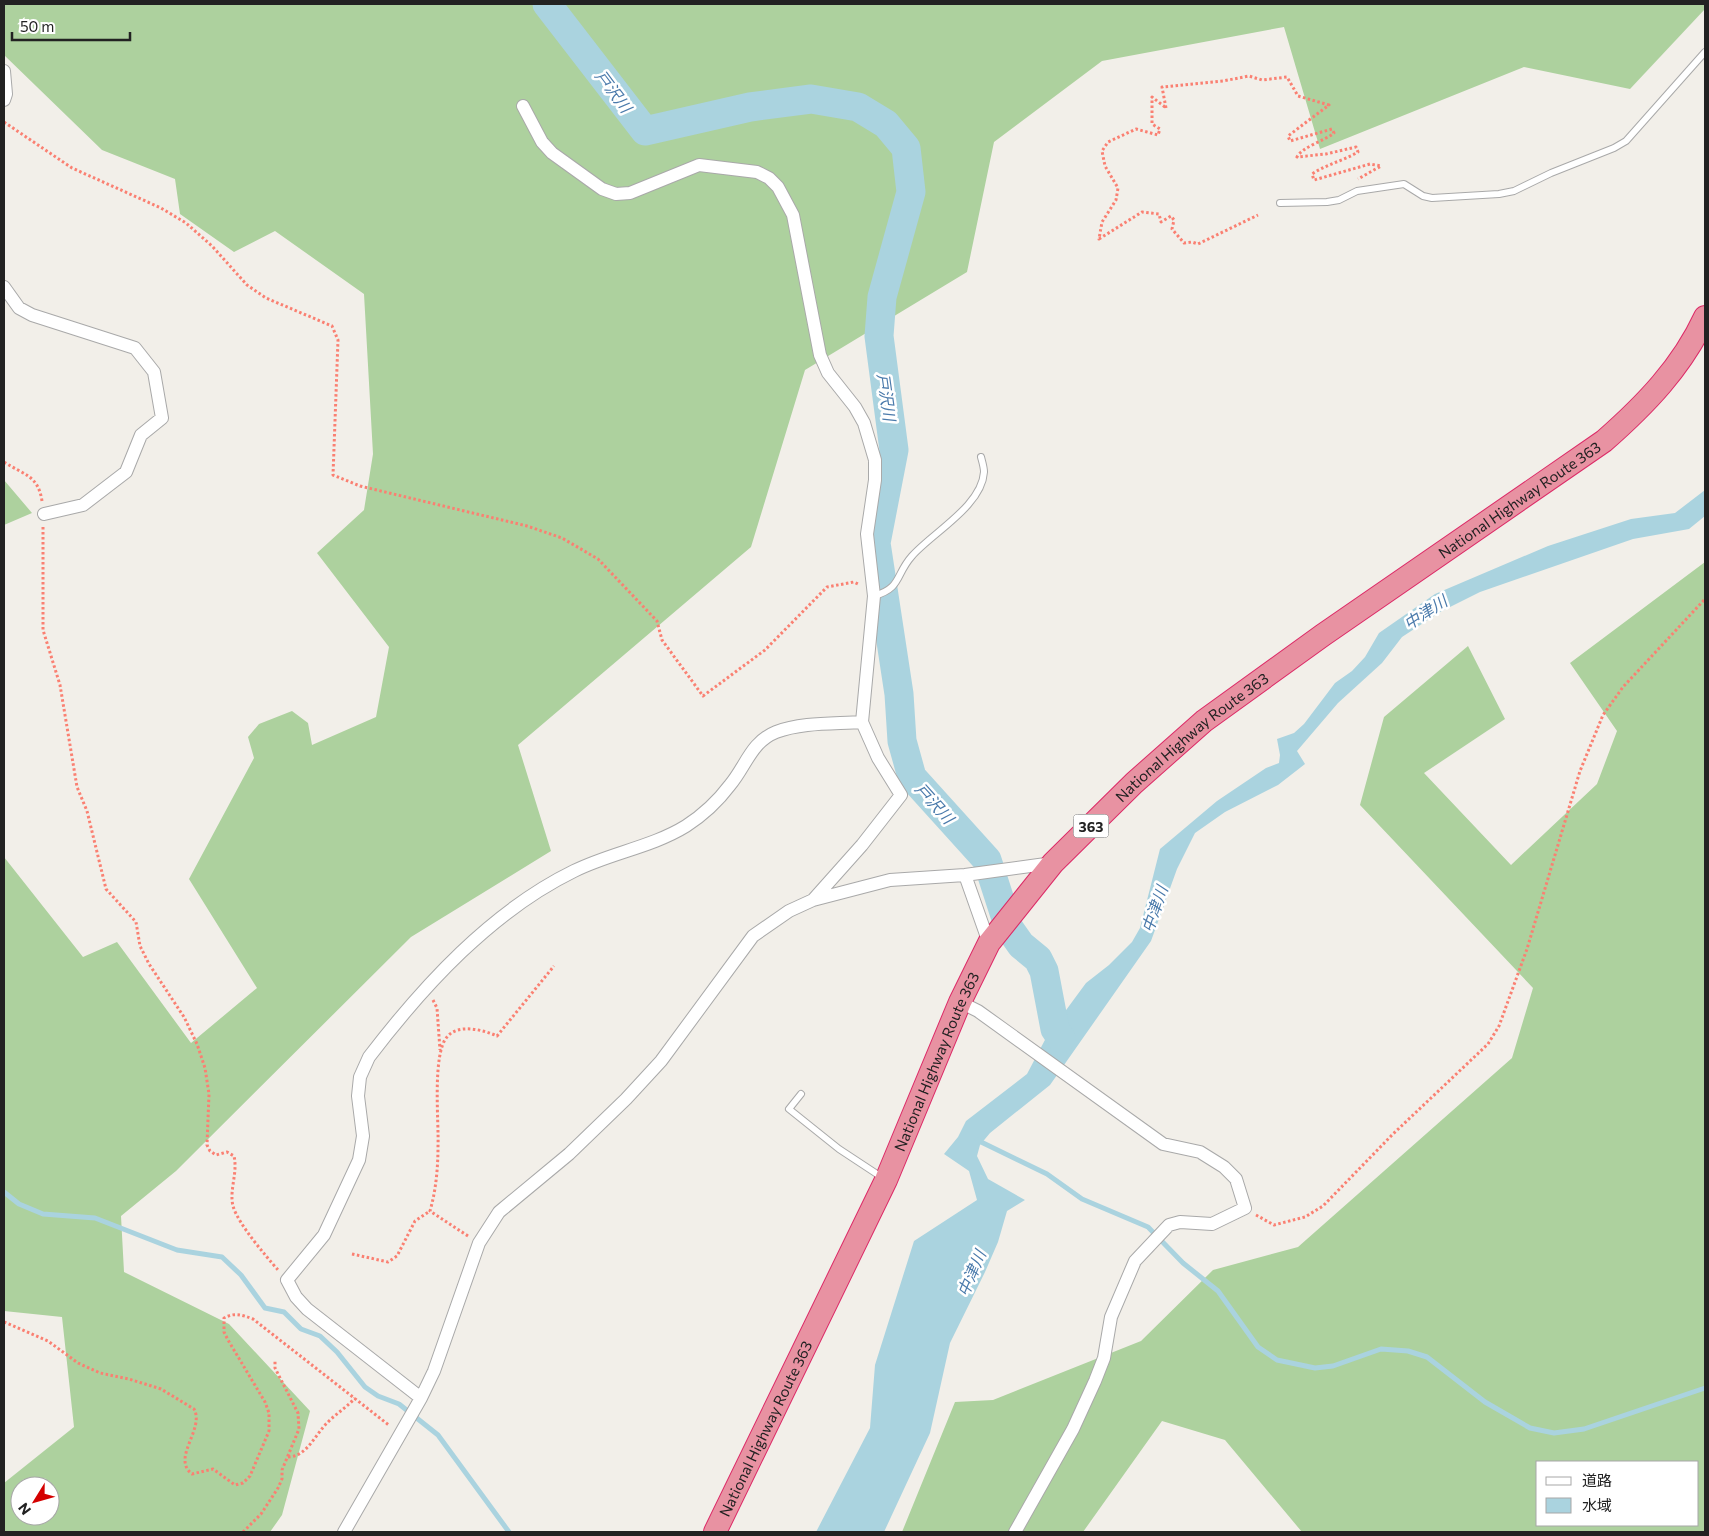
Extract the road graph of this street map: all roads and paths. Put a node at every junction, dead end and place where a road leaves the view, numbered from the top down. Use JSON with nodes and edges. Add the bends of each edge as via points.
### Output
{"nodes":[{"id":1,"x":1705,"y":52,"type":"edge"},
{"id":2,"x":4,"y":71,"type":"edge"},
{"id":3,"x":4,"y":100,"type":"edge"},
{"id":4,"x":523,"y":106,"type":"dead end"},
{"id":5,"x":4,"y":122,"type":"edge"},
{"id":6,"x":1368,"y":189,"type":"junction"},
{"id":7,"x":1280,"y":203,"type":"dead end"},
{"id":8,"x":1258,"y":215,"type":"dead end"},
{"id":9,"x":4,"y":287,"type":"edge"},
{"id":10,"x":1705,"y":317,"type":"edge"},
{"id":11,"x":981,"y":457,"type":"dead end"},
{"id":12,"x":4,"y":462,"type":"edge"},
{"id":13,"x":44,"y":514,"type":"junction"},
{"id":14,"x":874,"y":596,"type":"junction"},
{"id":15,"x":1705,"y":599,"type":"edge"},
{"id":16,"x":862,"y":722,"type":"junction"},
{"id":17,"x":1053,"y":863,"type":"junction"},
{"id":18,"x":965,"y":875,"type":"junction"},
{"id":19,"x":813,"y":900,"type":"junction"},
{"id":20,"x":989,"y":943,"type":"junction"},
{"id":21,"x":554,"y":966,"type":"dead end"},
{"id":22,"x":428,"y":988,"type":"junction"},
{"id":23,"x":969,"y":1006,"type":"junction"},
{"id":24,"x":440,"y":1054,"type":"junction"},
{"id":25,"x":801,"y":1094,"type":"dead end"},
{"id":26,"x":886,"y":1180,"type":"junction"},
{"id":27,"x":1245,"y":1208,"type":"junction"},
{"id":28,"x":430,"y":1211,"type":"junction"},
{"id":29,"x":478,"y":1243,"type":"junction"},
{"id":30,"x":352,"y":1254,"type":"dead end"},
{"id":31,"x":287,"y":1280,"type":"junction"},
{"id":32,"x":4,"y":1322,"type":"edge"},
{"id":33,"x":276,"y":1360,"type":"dead end"},
{"id":34,"x":354,"y":1398,"type":"junction"},
{"id":35,"x":421,"y":1398,"type":"junction"},
{"id":36,"x":402,"y":1435,"type":"junction"},
{"id":37,"x":288,"y":1457,"type":"junction"},
{"id":38,"x":243,"y":1532,"type":"edge"},
{"id":39,"x":344,"y":1532,"type":"edge"},
{"id":40,"x":715,"y":1532,"type":"edge"},
{"id":41,"x":1015,"y":1532,"type":"edge"}],
"edges":[{"from":1,"to":6,"type":"lane","via":[[1626,141],[1514,191],[1490,196],[1432,198],[1404,184]]},
{"from":2,"to":3,"type":"street"},
{"from":4,"to":14,"type":"street","via":[[542,142],[552,153],[602,189],[616,194],[630,193],[699,165],[757,172],[770,178],[778,187],[793,215],[820,355],[833,380],[855,407],[871,441],[875,480],[867,534]]},
{"from":5,"to":14,"type":"path","via":[[72,168],[186,222],[247,285],[266,298],[332,326],[338,340],[333,475],[360,486],[527,526],[562,538],[598,559],[657,621],[662,640],[703,696],[765,650],[827,587],[854,582]]},
{"from":6,"to":7,"type":"lane","via":[[1326,202]]},
{"from":6,"to":8,"type":"path","via":[[1351,183],[1381,166],[1370,164],[1314,180],[1312,174],[1329,163],[1345,160],[1358,152],[1356,147],[1297,157],[1300,151],[1323,142],[1334,133],[1332,129],[1290,140],[1288,136],[1329,105],[1298,96],[1287,77],[1262,80],[1249,76],[1162,87],[1166,108],[1152,97],[1152,124],[1160,129],[1158,135],[1136,129],[1108,142],[1102,151],[1105,166],[1118,188],[1116,200],[1102,222],[1099,239],[1142,212],[1159,214],[1161,222],[1171,216],[1174,220],[1172,229],[1178,237],[1184,243],[1198,244]]},
{"from":9,"to":13,"type":"street","via":[[19,308],[32,315],[135,348],[154,372],[162,418],[141,435],[126,472],[83,505]]},
{"from":10,"to":17,"type":"highway","name":"National Highway Route 363","number":"363","via":[[1668,378],[1643,407],[1604,441],[1322,635],[1204,721],[1134,783]]},
{"from":11,"to":14,"type":"lane","via":[[984,472],[966,507],[913,555],[888,592]]},
{"from":12,"to":13,"type":"path","via":[[29,475],[40,487]]},
{"from":13,"to":31,"type":"path","via":[[43,630],[60,684],[76,787],[87,811],[106,889],[136,922],[140,946],[148,964],[184,1017],[197,1044],[205,1068],[208,1094],[207,1145],[216,1155],[227,1152],[234,1156],[237,1167],[232,1191],[233,1207],[248,1233]]},
{"from":14,"to":16,"type":"street"},
{"from":15,"to":27,"type":"path","via":[[1623,687],[1604,715],[1580,771],[1527,950],[1499,1026],[1488,1044],[1323,1206],[1305,1217],[1274,1225]]},
{"from":16,"to":19,"type":"street","via":[[900,795],[862,845]]},
{"from":16,"to":22,"type":"street","via":[[797,727],[776,732],[760,742],[732,784],[711,807],[685,826],[651,842],[602,858],[528,896],[482,932]]},
{"from":17,"to":18,"type":"street"},
{"from":17,"to":20,"type":"highway","name":"National Highway Route 363","number":"363"},
{"from":18,"to":19,"type":"street","via":[[890,880]]},
{"from":18,"to":20,"type":"street"},
{"from":19,"to":29,"type":"street","via":[[789,911],[753,936],[660,1061],[626,1099],[569,1154],[499,1212]]},
{"from":20,"to":23,"type":"highway","name":"National Highway Route 363","number":"363"},
{"from":21,"to":24,"type":"path","via":[[497,1036],[460,1029],[446,1037]]},
{"from":22,"to":24,"type":"path","via":[[437,1008]]},
{"from":22,"to":31,"type":"street","via":[[369,1057],[360,1077],[358,1096],[363,1136],[359,1160],[324,1235]]},
{"from":23,"to":26,"type":"highway","name":"National Highway Route 363","number":"363"},
{"from":23,"to":27,"type":"street","via":[[1163,1144],[1200,1152],[1224,1166],[1236,1179]]},
{"from":24,"to":28,"type":"path","via":[[438,1145],[435,1191]]},
{"from":25,"to":26,"type":"lane","via":[[789,1109],[839,1149]]},
{"from":26,"to":40,"type":"highway","name":"National Highway Route 363","number":"363"},
{"from":27,"to":41,"type":"street","via":[[1212,1224],[1180,1222],[1169,1225],[1134,1261],[1111,1317],[1104,1358],[1095,1382]]},
{"from":28,"to":29,"type":"path"},
{"from":28,"to":30,"type":"path","via":[[415,1222],[397,1256],[388,1262]]},
{"from":29,"to":35,"type":"street","via":[[434,1371]]},
{"from":31,"to":35,"type":"street","via":[[306,1309]]},
{"from":32,"to":34,"type":"path","via":[[48,1340],[78,1364],[153,1386],[186,1402],[194,1409],[198,1420],[185,1455],[187,1470],[192,1474],[213,1469],[234,1485],[243,1484],[250,1476],[270,1422],[265,1402],[224,1332],[224,1318],[241,1314],[253,1319]]},
{"from":33,"to":37,"type":"path","via":[[275,1368],[300,1423]]},
{"from":34,"to":36,"type":"path"},
{"from":34,"to":37,"type":"path","via":[[304,1450]]},
{"from":35,"to":36,"type":"street"},
{"from":36,"to":39,"type":"street"},
{"from":37,"to":38,"type":"path","via":[[278,1488]]}]}
